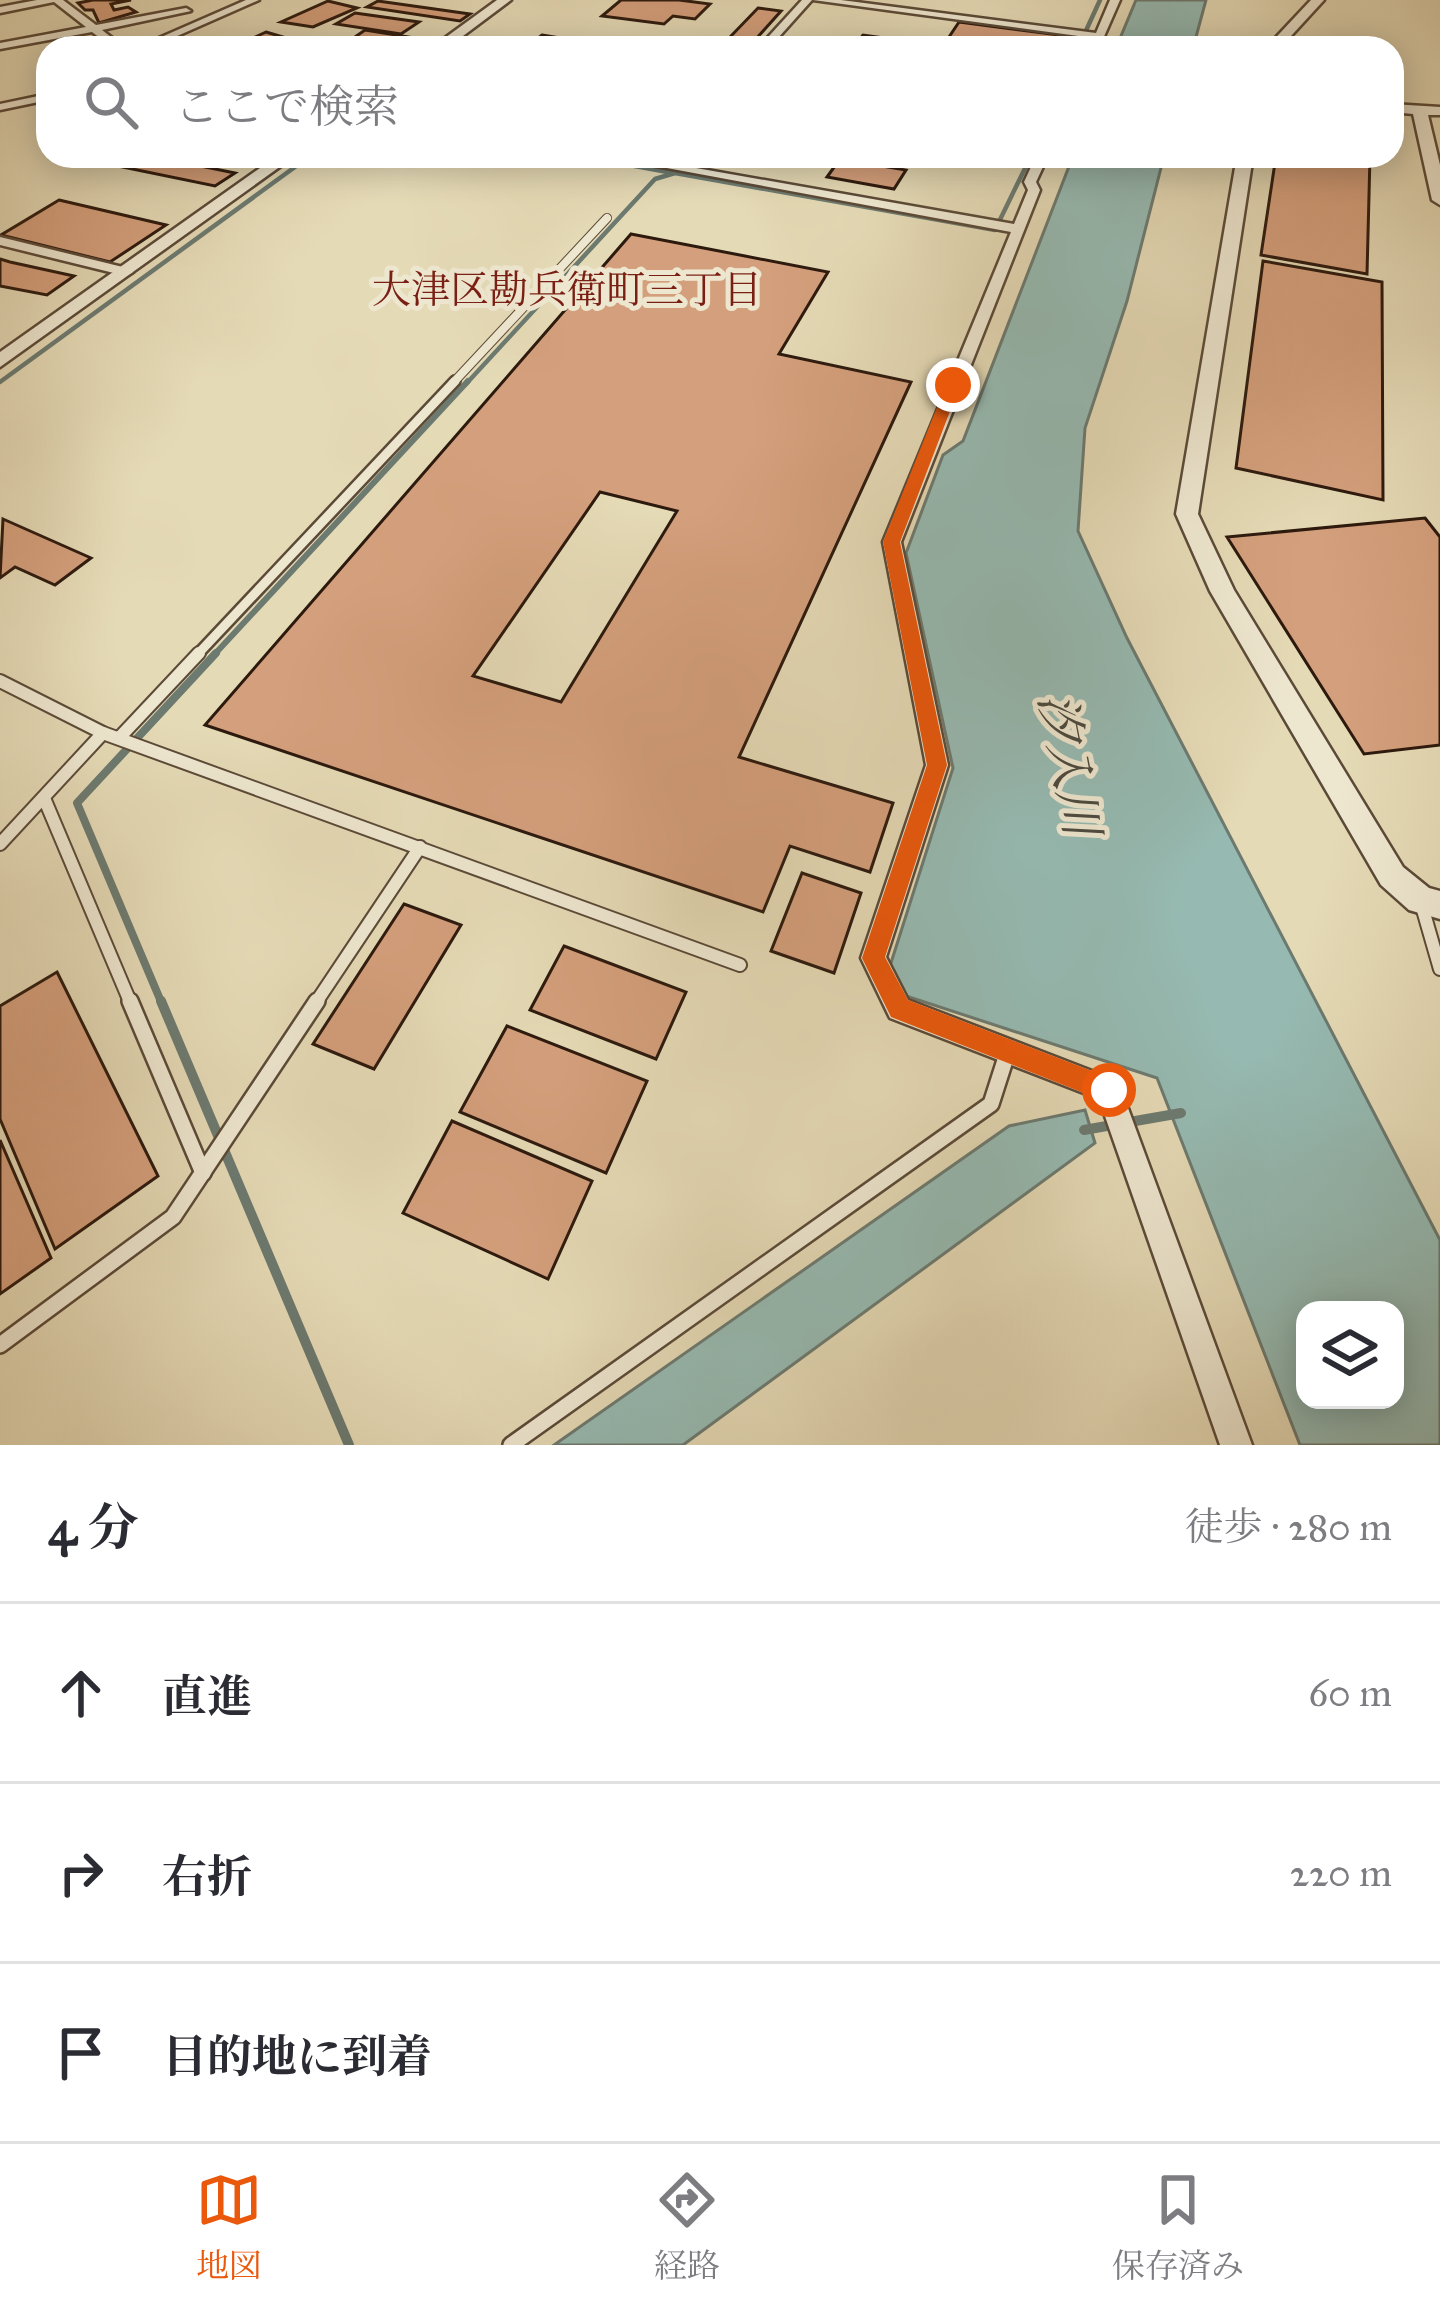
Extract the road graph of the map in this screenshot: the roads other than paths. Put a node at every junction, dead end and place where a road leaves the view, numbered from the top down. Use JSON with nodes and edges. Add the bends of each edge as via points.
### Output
{"nodes":[{"id":1,"x":54,"y":0,"type":"edge"},
{"id":2,"x":173,"y":0,"type":"edge"},
{"id":3,"x":254,"y":0,"type":"edge"},
{"id":4,"x":505,"y":0,"type":"edge"},
{"id":5,"x":807,"y":0,"type":"edge"},
{"id":6,"x":818,"y":0,"type":"edge"},
{"id":7,"x":1114,"y":0,"type":"edge"},
{"id":8,"x":1318,"y":0,"type":"edge"},
{"id":9,"x":0,"y":10,"type":"edge"},
{"id":10,"x":186,"y":11,"type":"junction"},
{"id":11,"x":201,"y":22,"type":"junction"},
{"id":12,"x":93,"y":28,"type":"junction"},
{"id":13,"x":52,"y":36,"type":"edge"},
{"id":14,"x":104,"y":36,"type":"edge"},
{"id":15,"x":169,"y":36,"type":"edge"},
{"id":16,"x":455,"y":36,"type":"edge"},
{"id":17,"x":774,"y":36,"type":"edge"},
{"id":18,"x":1056,"y":36,"type":"edge"},
{"id":19,"x":1099,"y":36,"type":"edge"},
{"id":20,"x":1284,"y":36,"type":"edge"},
{"id":21,"x":36,"y":39,"type":"edge"},
{"id":22,"x":0,"y":46,"type":"edge"},
{"id":23,"x":36,"y":100,"type":"edge"},
{"id":24,"x":0,"y":107,"type":"edge"},
{"id":25,"x":1404,"y":109,"type":"edge"},
{"id":26,"x":1420,"y":110,"type":"junction"},
{"id":27,"x":1440,"y":111,"type":"edge"},
{"id":28,"x":270,"y":168,"type":"edge"},
{"id":29,"x":702,"y":168,"type":"edge"},
{"id":30,"x":1036,"y":168,"type":"edge"},
{"id":31,"x":1243,"y":168,"type":"edge"},
{"id":32,"x":1440,"y":200,"type":"edge"},
{"id":33,"x":607,"y":218,"type":"dead end"},
{"id":34,"x":1018,"y":229,"type":"junction"},
{"id":35,"x":0,"y":241,"type":"edge"},
{"id":36,"x":125,"y":272,"type":"junction"},
{"id":37,"x":0,"y":361,"type":"edge"},
{"id":38,"x":0,"y":681,"type":"edge"},
{"id":39,"x":103,"y":733,"type":"junction"},
{"id":40,"x":120,"y":737,"type":"junction"},
{"id":41,"x":44,"y":798,"type":"junction"},
{"id":42,"x":0,"y":844,"type":"edge"},
{"id":43,"x":420,"y":847,"type":"junction"},
{"id":44,"x":1430,"y":902,"type":"edge"},
{"id":45,"x":740,"y":964,"type":"dead end"},
{"id":46,"x":1440,"y":969,"type":"edge"},
{"id":47,"x":1008,"y":1051,"type":"junction"},
{"id":48,"x":202,"y":1173,"type":"junction"},
{"id":49,"x":0,"y":1345,"type":"edge"},
{"id":50,"x":511,"y":1445,"type":"edge"},
{"id":51,"x":1236,"y":1445,"type":"edge"}],
"edges":[{"from":1,"to":9,"type":"street"},
{"from":1,"to":12,"type":"street"},
{"from":2,"to":10,"type":"street"},
{"from":3,"to":11,"type":"street"},
{"from":4,"to":16,"type":"street"},
{"from":5,"to":17,"type":"street"},
{"from":6,"to":18,"type":"street"},
{"from":7,"to":19,"type":"street"},
{"from":8,"to":20,"type":"street"},
{"from":10,"to":11,"type":"street"},
{"from":10,"to":12,"type":"street"},
{"from":11,"to":15,"type":"street"},
{"from":12,"to":13,"type":"street"},
{"from":12,"to":14,"type":"street"},
{"from":21,"to":22,"type":"street"},
{"from":23,"to":24,"type":"street"},
{"from":25,"to":26,"type":"street"},
{"from":26,"to":27,"type":"street"},
{"from":26,"to":32,"type":"street"},
{"from":28,"to":36,"type":"street"},
{"from":29,"to":34,"type":"street"},
{"from":30,"to":34,"type":"street"},
{"from":31,"to":44,"type":"street","via":[[1187,514],[1222,591],[1392,876]]},
{"from":33,"to":40,"type":"lane"},
{"from":34,"to":47,"type":"street","via":[[892,542],[937,765],[873,958],[899,1009]]},
{"from":35,"to":36,"type":"street"},
{"from":36,"to":37,"type":"street"},
{"from":38,"to":39,"type":"lane"},
{"from":39,"to":40,"type":"lane"},
{"from":39,"to":41,"type":"lane"},
{"from":40,"to":43,"type":"lane"},
{"from":41,"to":42,"type":"lane"},
{"from":41,"to":48,"type":"lane"},
{"from":43,"to":45,"type":"lane"},
{"from":43,"to":48,"type":"lane"},
{"from":44,"to":46,"type":"lane"},
{"from":47,"to":50,"type":"lane","via":[[991,1104]]},
{"from":47,"to":51,"type":"street","via":[[1109,1090]]},
{"from":48,"to":49,"type":"lane","via":[[173,1217]]}]}
